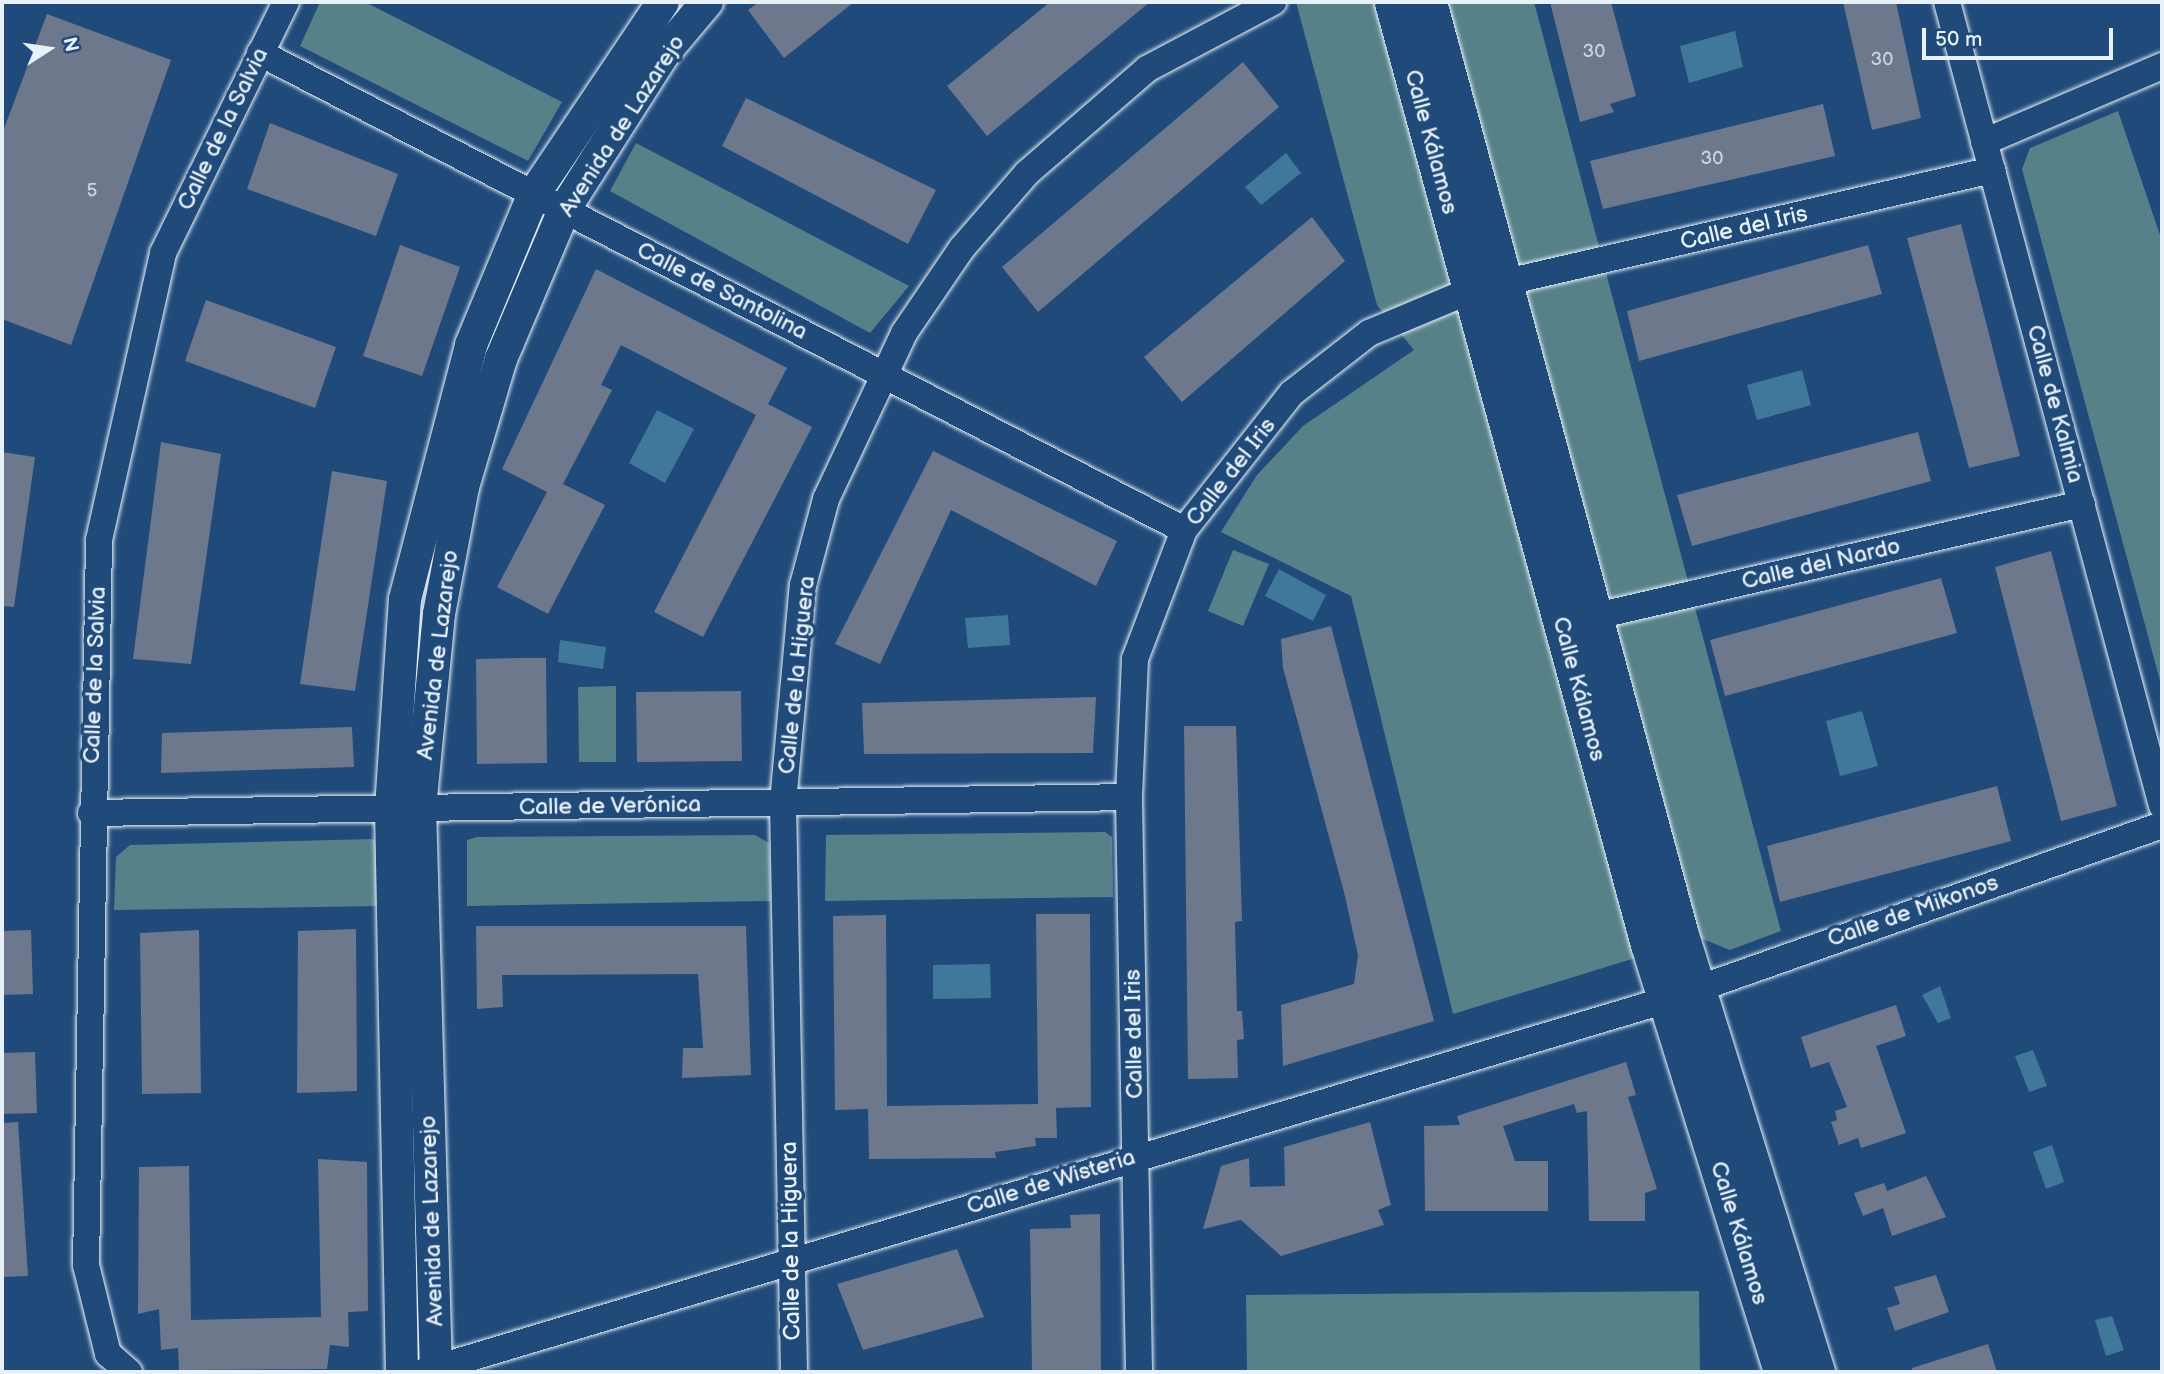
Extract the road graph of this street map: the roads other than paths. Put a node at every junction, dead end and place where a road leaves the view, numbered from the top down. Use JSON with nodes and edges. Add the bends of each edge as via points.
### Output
{"nodes":[{"id":1,"x":286,"y":2,"type":"edge"},
{"id":2,"x":663,"y":2,"type":"edge"},
{"id":3,"x":707,"y":2,"type":"edge"},
{"id":4,"x":1273,"y":2,"type":"edge"},
{"id":5,"x":1393,"y":2,"type":"edge"},
{"id":6,"x":1427,"y":2,"type":"edge"},
{"id":7,"x":1947,"y":2,"type":"edge"},
{"id":8,"x":260,"y":53,"type":"junction"},
{"id":9,"x":2162,"y":66,"type":"edge"},
{"id":10,"x":1984,"y":142,"type":"junction"},
{"id":11,"x":1992,"y":170,"type":"junction"},
{"id":12,"x":534,"y":194,"type":"junction"},
{"id":13,"x":564,"y":210,"type":"junction"},
{"id":14,"x":1489,"y":286,"type":"junction"},
{"id":15,"x":881,"y":374,"type":"junction"},
{"id":16,"x":2082,"y":504,"type":"junction"},
{"id":17,"x":1184,"y":530,"type":"junction"},
{"id":18,"x":1577,"y":621,"type":"junction"},
{"id":19,"x":1129,"y":797,"type":"junction"},
{"id":20,"x":783,"y":803,"type":"junction"},
{"id":21,"x":2162,"y":806,"type":"edge"},
{"id":22,"x":406,"y":809,"type":"junction"},
{"id":23,"x":91,"y":813,"type":"junction"},
{"id":24,"x":2162,"y":825,"type":"edge"},
{"id":25,"x":1680,"y":993,"type":"junction"},
{"id":26,"x":1136,"y":1157,"type":"junction"},
{"id":27,"x":791,"y":1260,"type":"junction"},
{"id":28,"x":432,"y":1371,"type":"edge"},
{"id":29,"x":129,"y":1372,"type":"edge"},
{"id":30,"x":402,"y":1372,"type":"edge"},
{"id":31,"x":794,"y":1372,"type":"edge"},
{"id":32,"x":1139,"y":1372,"type":"edge"},
{"id":33,"x":1782,"y":1372,"type":"edge"},
{"id":34,"x":1816,"y":1372,"type":"edge"}],
"edges":[{"from":1,"to":8,"type":"street","name":"Calle de la Salvia"},
{"from":2,"to":12,"type":"street","name":"Avenida de Lazarejo"},
{"from":3,"to":13,"type":"street","name":"Avenida de Lazarejo","via":[[664,53]]},
{"from":4,"to":15,"type":"street","name":"Calle de la Higuera","via":[[1147,69],[1027,173],[962,248]]},
{"from":5,"to":14,"type":"main road","name":"Calle Kálamos"},
{"from":6,"to":14,"type":"main road","name":"Calle Kálamos"},
{"from":7,"to":10,"type":"street","name":"Calle de Kalmia"},
{"from":8,"to":12,"type":"street","name":"Calle de Santolina"},
{"from":8,"to":23,"type":"street","name":"Calle de la Salvia","via":[[163,253],[99,540]]},
{"from":9,"to":10,"type":"street"},
{"from":10,"to":11,"type":"street","name":"Calle de Kalmia"},
{"from":11,"to":14,"type":"street","name":"Calle del Iris"},
{"from":11,"to":16,"type":"street","name":"Calle de Kalmia"},
{"from":12,"to":13,"type":"street","name":"Calle de Santolina"},
{"from":12,"to":22,"type":"street","name":"Avenida de Lazarejo","via":[[471,345],[405,599]]},
{"from":13,"to":15,"type":"street","name":"Calle de Santolina"},
{"from":13,"to":22,"type":"street","name":"Avenida de Lazarejo","via":[[501,359],[463,487]]},
{"from":14,"to":17,"type":"street","name":"Calle del Iris","via":[[1369,333],[1292,393]]},
{"from":14,"to":18,"type":"main road","name":"Calle Kálamos"},
{"from":15,"to":17,"type":"street","name":"Calle de Santolina"},
{"from":15,"to":20,"type":"street","name":"Calle de la Higuera","via":[[826,499],[803,585]]},
{"from":16,"to":18,"type":"street","name":"Calle del Nardo"},
{"from":16,"to":21,"type":"street","name":"Calle de Kalmia"},
{"from":17,"to":19,"type":"street","name":"Calle del Iris","via":[[1135,659]]},
{"from":18,"to":25,"type":"main road","name":"Calle Kálamos"},
{"from":19,"to":20,"type":"street","name":"Calle de Verónica"},
{"from":19,"to":26,"type":"street","name":"Calle del Iris"},
{"from":20,"to":22,"type":"street","name":"Calle de Verónica"},
{"from":20,"to":27,"type":"street","name":"Calle de la Higuera"},
{"from":22,"to":23,"type":"street","name":"Calle de Verónica"},
{"from":22,"to":28,"type":"street","name":"Avenida de Lazarejo"},
{"from":22,"to":30,"type":"street","name":"Avenida de Lazarejo"},
{"from":23,"to":29,"type":"street","name":"Calle de la Salvia","via":[[86,1265],[108,1354]]},
{"from":24,"to":25,"type":"street","name":"Calle de Mikonos"},
{"from":25,"to":26,"type":"street","name":"Calle de Wisteria"},
{"from":25,"to":33,"type":"main road","name":"Calle Kálamos"},
{"from":25,"to":34,"type":"main road","name":"Calle Kálamos"},
{"from":26,"to":27,"type":"street","name":"Calle de Wisteria"},
{"from":26,"to":32,"type":"street","name":"Calle del Iris"},
{"from":27,"to":28,"type":"street","name":"Calle de Wisteria"},
{"from":27,"to":31,"type":"street","name":"Calle de la Higuera"}]}
